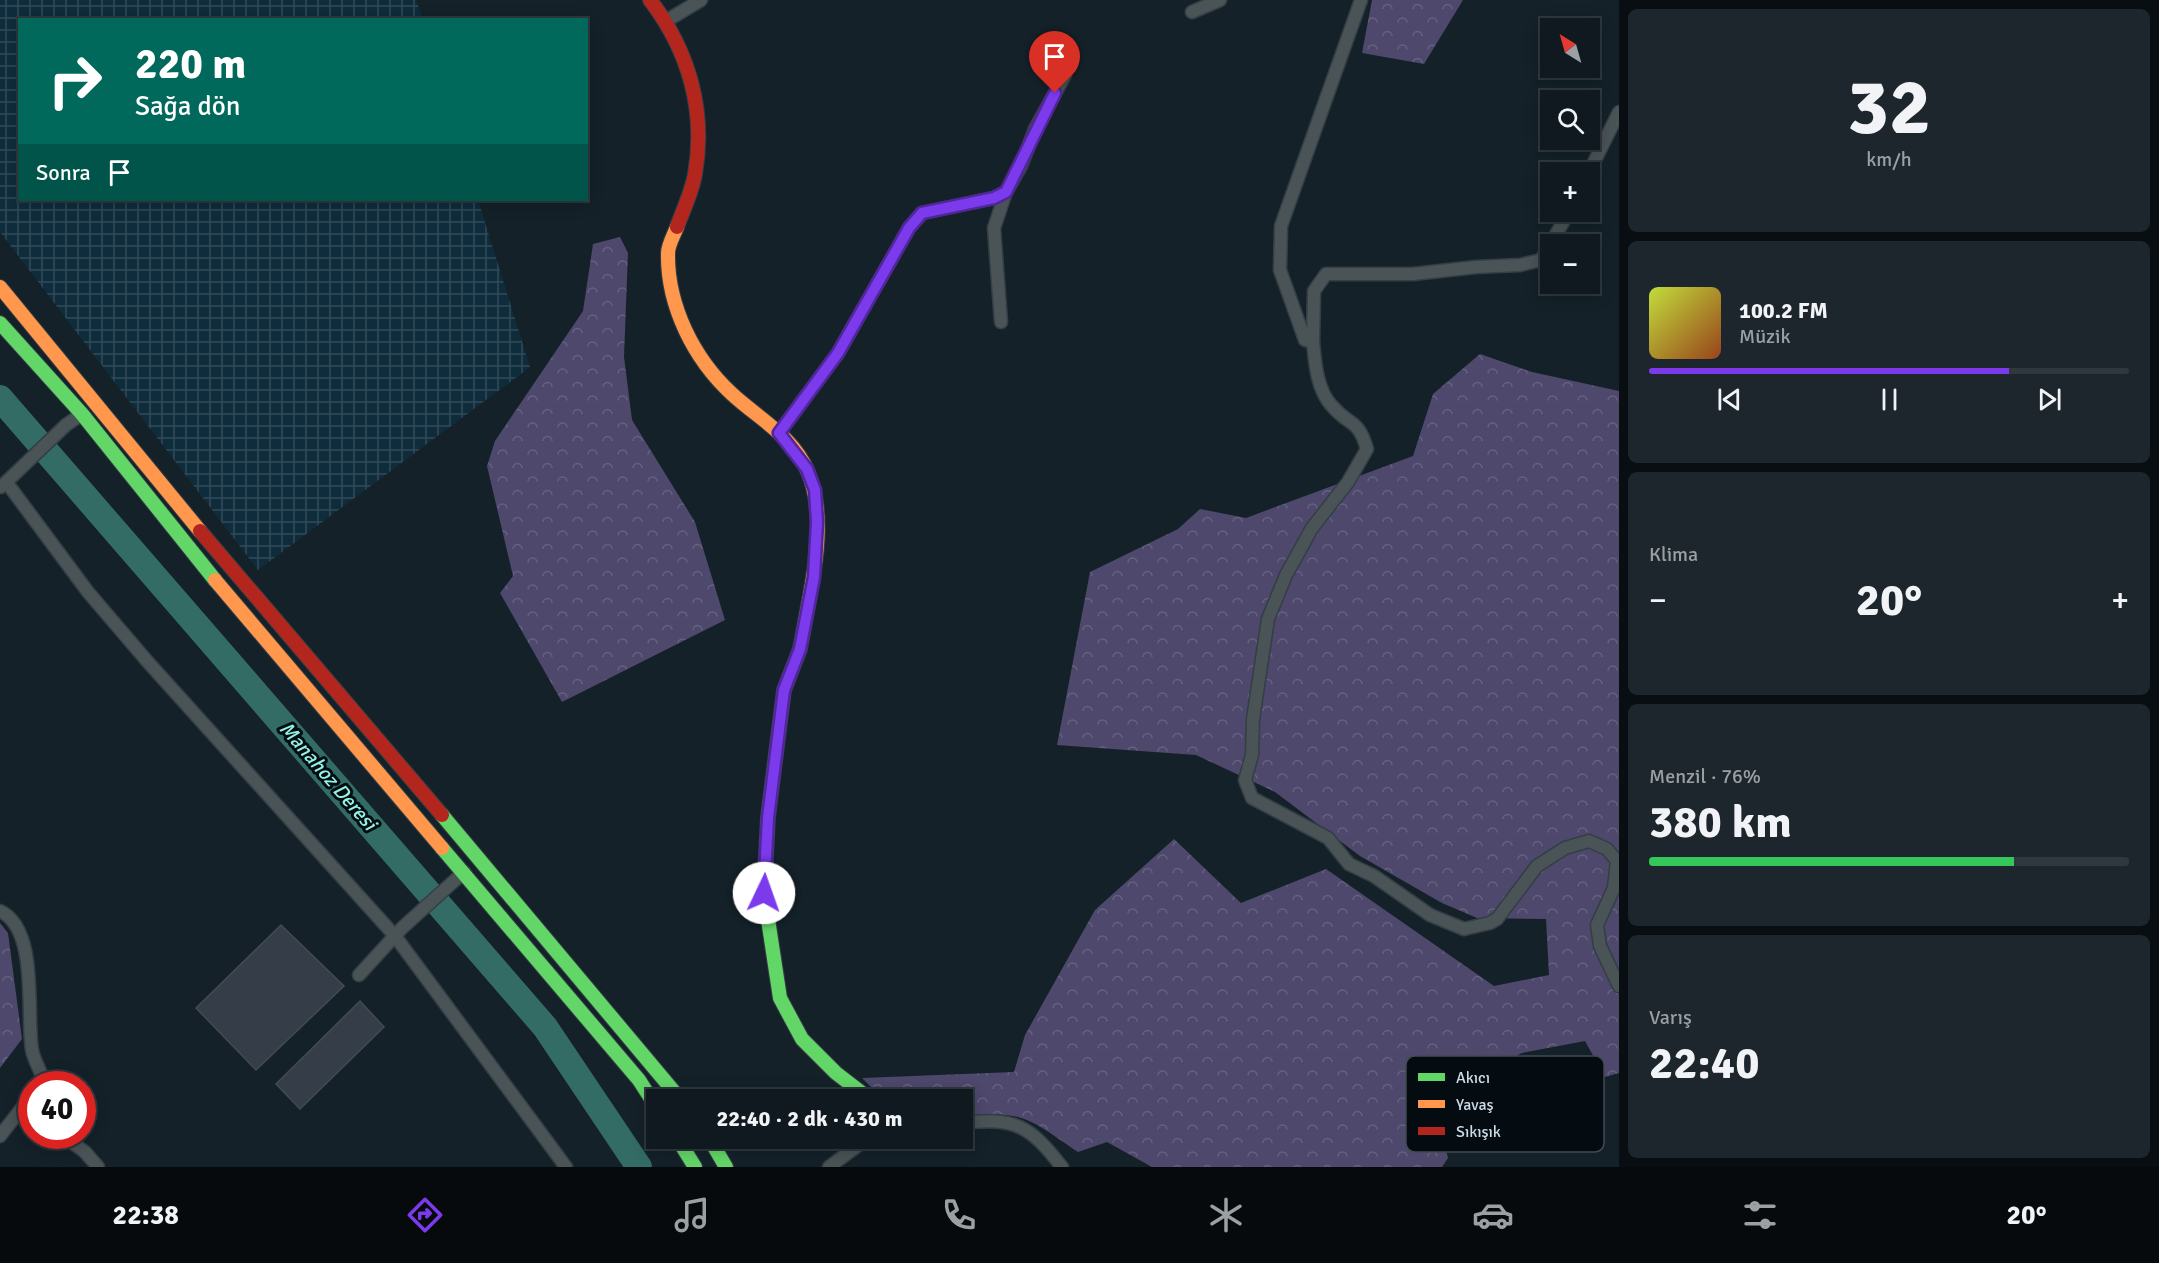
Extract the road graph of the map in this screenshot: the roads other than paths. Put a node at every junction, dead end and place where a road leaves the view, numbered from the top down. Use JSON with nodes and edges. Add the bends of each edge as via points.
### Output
{"nodes":[{"id":1,"x":650,"y":0,"type":"edge"},
{"id":2,"x":701,"y":0,"type":"edge"},
{"id":3,"x":1220,"y":0,"type":"edge"},
{"id":4,"x":1361,"y":0,"type":"edge"},
{"id":5,"x":1192,"y":12,"type":"dead end"},
{"id":6,"x":666,"y":21,"type":"junction"},
{"id":7,"x":1065,"y":75,"type":"dead end"},
{"id":8,"x":1619,"y":112,"type":"edge"},
{"id":9,"x":1594,"y":162,"type":"edge"},
{"id":10,"x":1006,"y":192,"type":"junction"},
{"id":11,"x":1563,"y":222,"type":"edge"},
{"id":12,"x":0,"y":287,"type":"edge"},
{"id":13,"x":1001,"y":322,"type":"dead end"},
{"id":14,"x":0,"y":323,"type":"edge"},
{"id":15,"x":1313,"y":342,"type":"junction"},
{"id":16,"x":82,"y":414,"type":"junction"},
{"id":17,"x":779,"y":433,"type":"junction"},
{"id":18,"x":3,"y":486,"type":"edge"},
{"id":19,"x":460,"y":875,"type":"junction"},
{"id":20,"x":0,"y":910,"type":"edge"},
{"id":21,"x":398,"y":932,"type":"junction"},
{"id":22,"x":359,"y":975,"type":"dead end"},
{"id":23,"x":1619,"y":986,"type":"edge"},
{"id":24,"x":39,"y":1071,"type":"edge"},
{"id":25,"x":672,"y":1089,"type":"edge"},
{"id":26,"x":857,"y":1089,"type":"edge"},
{"id":27,"x":646,"y":1091,"type":"edge"},
{"id":28,"x":18,"y":1112,"type":"edge"},
{"id":29,"x":973,"y":1122,"type":"edge"},
{"id":30,"x":0,"y":1133,"type":"edge"},
{"id":31,"x":81,"y":1149,"type":"edge"},
{"id":32,"x":684,"y":1149,"type":"edge"},
{"id":33,"x":715,"y":1149,"type":"edge"},
{"id":34,"x":853,"y":1149,"type":"edge"},
{"id":35,"x":98,"y":1167,"type":"edge"},
{"id":36,"x":566,"y":1167,"type":"edge"},
{"id":37,"x":695,"y":1167,"type":"edge"},
{"id":38,"x":726,"y":1167,"type":"edge"},
{"id":39,"x":829,"y":1167,"type":"edge"},
{"id":40,"x":1062,"y":1167,"type":"edge"}],
"edges":[{"from":1,"to":6,"type":"main road"},
{"from":2,"to":6,"type":"street"},
{"from":3,"to":5,"type":"street"},
{"from":4,"to":15,"type":"street","via":[[1281,226],[1280,270],[1305,340]]},
{"from":6,"to":17,"type":"main road","via":[[694,84],[700,123],[695,176],[668,251],[672,294],[682,324],[708,368]]},
{"from":7,"to":10,"type":"street"},
{"from":8,"to":9,"type":"street"},
{"from":10,"to":13,"type":"street","via":[[994,228]]},
{"from":10,"to":17,"type":"street","via":[[922,213],[909,228],[838,353]]},
{"from":11,"to":15,"type":"street","via":[[1541,260],[1520,265],[1413,274],[1326,274],[1314,291]]},
{"from":12,"to":25,"type":"main road","via":[[54,357]]},
{"from":14,"to":16,"type":"main road"},
{"from":15,"to":23,"type":"street","via":[[1316,371],[1330,405],[1361,430],[1366,449],[1348,482],[1312,528],[1268,619],[1245,780],[1252,798],[1328,838],[1349,864],[1374,876],[1430,915],[1464,928],[1497,919],[1537,866],[1565,848],[1589,840],[1607,849],[1617,861],[1614,888],[1597,925],[1600,946]]},
{"from":16,"to":18,"type":"street"},
{"from":16,"to":19,"type":"main road"},
{"from":17,"to":26,"type":"main road","via":[[807,469],[815,490],[817,522],[814,577],[800,649],[784,690],[768,818],[764,893],[780,998],[802,1039]]},
{"from":18,"to":21,"type":"street","via":[[147,661]]},
{"from":19,"to":21,"type":"street"},
{"from":19,"to":27,"type":"main road"},
{"from":20,"to":24,"type":"street","via":[[17,923],[27,968],[32,1052]]},
{"from":21,"to":22,"type":"street"},
{"from":21,"to":36,"type":"street"},
{"from":28,"to":30,"type":"street"},
{"from":29,"to":40,"type":"street","via":[[1022,1126],[1044,1144]]},
{"from":31,"to":35,"type":"street"},
{"from":32,"to":37,"type":"main road"},
{"from":33,"to":38,"type":"main road"},
{"from":34,"to":39,"type":"street"}]}
